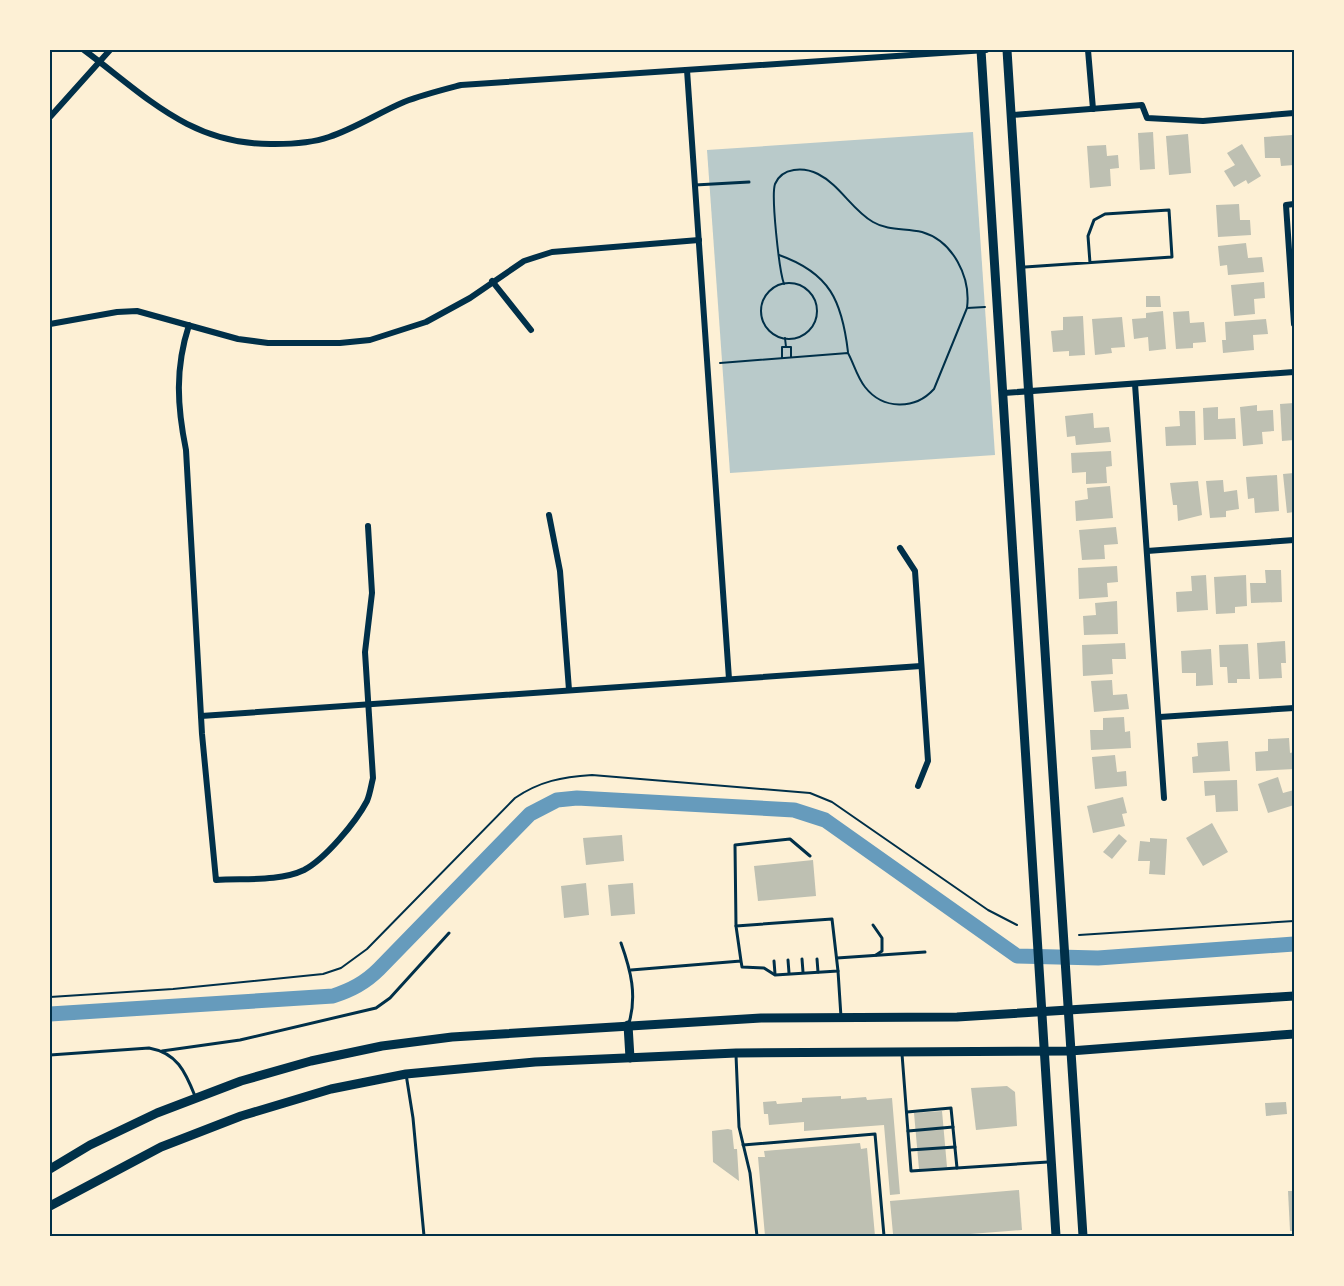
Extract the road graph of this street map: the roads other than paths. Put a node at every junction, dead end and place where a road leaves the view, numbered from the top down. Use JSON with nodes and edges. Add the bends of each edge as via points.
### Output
{"nodes":[{"id":1,"x":84,"y":50,"type":"edge"},
{"id":2,"x":110,"y":50,"type":"edge"},
{"id":3,"x":862,"y":50,"type":"edge"},
{"id":4,"x":981,"y":50,"type":"edge"},
{"id":5,"x":986,"y":50,"type":"edge"},
{"id":6,"x":1007,"y":50,"type":"edge"},
{"id":7,"x":1088,"y":50,"type":"edge"},
{"id":8,"x":862,"y":57,"type":"junction"},
{"id":9,"x":99,"y":63,"type":"junction"},
{"id":10,"x":687,"y":70,"type":"junction"},
{"id":11,"x":1093,"y":109,"type":"junction"},
{"id":12,"x":1294,"y":113,"type":"edge"},
{"id":13,"x":1012,"y":115,"type":"junction"},
{"id":14,"x":50,"y":117,"type":"edge"},
{"id":15,"x":749,"y":182,"type":"dead end"},
{"id":16,"x":695,"y":185,"type":"junction"},
{"id":17,"x":1294,"y":204,"type":"edge"},
{"id":18,"x":699,"y":240,"type":"junction"},
{"id":19,"x":1090,"y":263,"type":"junction"},
{"id":20,"x":1023,"y":267,"type":"junction"},
{"id":21,"x":492,"y":281,"type":"junction"},
{"id":22,"x":50,"y":324,"type":"edge"},
{"id":23,"x":1294,"y":324,"type":"edge"},
{"id":24,"x":189,"y":325,"type":"junction"},
{"id":25,"x":531,"y":330,"type":"dead end"},
{"id":26,"x":1294,"y":372,"type":"edge"},
{"id":27,"x":1135,"y":384,"type":"junction"},
{"id":28,"x":1030,"y":391,"type":"junction"},
{"id":29,"x":1005,"y":393,"type":"junction"},
{"id":30,"x":549,"y":515,"type":"dead end"},
{"id":31,"x":368,"y":526,"type":"dead end"},
{"id":32,"x":1294,"y":540,"type":"edge"},
{"id":33,"x":900,"y":548,"type":"dead end"},
{"id":34,"x":1147,"y":551,"type":"junction"},
{"id":35,"x":921,"y":666,"type":"junction"},
{"id":36,"x":729,"y":679,"type":"junction"},
{"id":37,"x":569,"y":690,"type":"junction"},
{"id":38,"x":368,"y":705,"type":"junction"},
{"id":39,"x":1294,"y":708,"type":"edge"},
{"id":40,"x":201,"y":716,"type":"junction"},
{"id":41,"x":1160,"y":717,"type":"junction"},
{"id":42,"x":918,"y":786,"type":"dead end"},
{"id":43,"x":1164,"y":798,"type":"dead end"},
{"id":44,"x":810,"y":856,"type":"dead end"},
{"id":45,"x":771,"y":922,"type":"junction"},
{"id":46,"x":786,"y":922,"type":"junction"},
{"id":47,"x":760,"y":923,"type":"junction"},
{"id":48,"x":873,"y":925,"type":"dead end"},
{"id":49,"x":736,"y":926,"type":"junction"},
{"id":50,"x":786,"y":927,"type":"dead end"},
{"id":51,"x":771,"y":928,"type":"dead end"},
{"id":52,"x":761,"y":929,"type":"dead end"},
{"id":53,"x":449,"y":933,"type":"dead end"},
{"id":54,"x":621,"y":943,"type":"dead end"},
{"id":55,"x":925,"y":952,"type":"dead end"},
{"id":56,"x":874,"y":956,"type":"junction"},
{"id":57,"x":836,"y":958,"type":"junction"},
{"id":58,"x":802,"y":959,"type":"dead end"},
{"id":59,"x":817,"y":959,"type":"dead end"},
{"id":60,"x":788,"y":960,"type":"dead end"},
{"id":61,"x":741,"y":961,"type":"junction"},
{"id":62,"x":763,"y":961,"type":"dead end"},
{"id":63,"x":774,"y":961,"type":"dead end"},
{"id":64,"x":764,"y":968,"type":"junction"},
{"id":65,"x":631,"y":970,"type":"junction"},
{"id":66,"x":838,"y":971,"type":"junction"},
{"id":67,"x":818,"y":972,"type":"junction"},
{"id":68,"x":803,"y":973,"type":"junction"},
{"id":69,"x":789,"y":974,"type":"junction"},
{"id":70,"x":775,"y":975,"type":"junction"},
{"id":71,"x":1294,"y":996,"type":"edge"},
{"id":72,"x":1067,"y":1010,"type":"junction"},
{"id":73,"x":1041,"y":1012,"type":"junction"},
{"id":74,"x":842,"y":1018,"type":"junction"},
{"id":75,"x":628,"y":1025,"type":"junction"},
{"id":76,"x":1294,"y":1034,"type":"edge"},
{"id":77,"x":1070,"y":1050,"type":"junction"},
{"id":78,"x":162,"y":1051,"type":"junction"},
{"id":79,"x":1043,"y":1051,"type":"junction"},
{"id":80,"x":736,"y":1053,"type":"junction"},
{"id":81,"x":902,"y":1053,"type":"junction"},
{"id":82,"x":50,"y":1055,"type":"edge"},
{"id":83,"x":630,"y":1058,"type":"junction"},
{"id":84,"x":406,"y":1074,"type":"junction"},
{"id":85,"x":196,"y":1097,"type":"junction"},
{"id":86,"x":907,"y":1112,"type":"junction"},
{"id":87,"x":953,"y":1127,"type":"junction"},
{"id":88,"x":908,"y":1131,"type":"junction"},
{"id":89,"x":743,"y":1145,"type":"junction"},
{"id":90,"x":955,"y":1147,"type":"junction"},
{"id":91,"x":910,"y":1150,"type":"junction"},
{"id":92,"x":1050,"y":1162,"type":"junction"},
{"id":93,"x":50,"y":1168,"type":"edge"},
{"id":94,"x":957,"y":1168,"type":"junction"},
{"id":95,"x":50,"y":1206,"type":"edge"},
{"id":96,"x":424,"y":1236,"type":"edge"},
{"id":97,"x":757,"y":1236,"type":"edge"},
{"id":98,"x":884,"y":1236,"type":"edge"},
{"id":99,"x":1048,"y":1236,"type":"edge"},
{"id":100,"x":1056,"y":1236,"type":"edge"},
{"id":101,"x":1083,"y":1236,"type":"edge"}],
"edges":[{"from":1,"to":9,"type":"street"},
{"from":2,"to":9,"type":"street"},
{"from":3,"to":8,"type":"street"},
{"from":4,"to":5,"type":"street"},
{"from":4,"to":8,"type":"street"},
{"from":4,"to":29,"type":"main road"},
{"from":6,"to":13,"type":"main road"},
{"from":7,"to":11,"type":"street"},
{"from":8,"to":10,"type":"street"},
{"from":9,"to":10,"type":"street","via":[[189,127],[226,140],[260,144],[327,138],[403,102],[461,86]]},
{"from":9,"to":14,"type":"street"},
{"from":10,"to":16,"type":"street"},
{"from":11,"to":12,"type":"street","via":[[1142,105],[1147,118],[1203,121]]},
{"from":11,"to":13,"type":"street"},
{"from":13,"to":20,"type":"main road"},
{"from":15,"to":16,"type":"lane"},
{"from":16,"to":18,"type":"street"},
{"from":17,"to":23,"type":"street","via":[[1286,205]]},
{"from":18,"to":21,"type":"street","via":[[552,252],[524,261]]},
{"from":18,"to":36,"type":"street"},
{"from":19,"to":19,"type":"lane","via":[[1172,257],[1169,210],[1105,214],[1094,220],[1088,236]]},
{"from":19,"to":20,"type":"lane"},
{"from":20,"to":28,"type":"main road"},
{"from":21,"to":24,"type":"street","via":[[426,322],[370,340],[268,343]]},
{"from":21,"to":25,"type":"street"},
{"from":22,"to":24,"type":"street","via":[[137,311]]},
{"from":24,"to":40,"type":"street","via":[[177,375],[179,417],[186,450]]},
{"from":26,"to":27,"type":"street"},
{"from":27,"to":28,"type":"street"},
{"from":27,"to":34,"type":"street"},
{"from":28,"to":29,"type":"street"},
{"from":28,"to":72,"type":"main road"},
{"from":29,"to":73,"type":"main road"},
{"from":30,"to":37,"type":"street","via":[[560,570]]},
{"from":31,"to":38,"type":"street","via":[[372,593],[365,652]]},
{"from":32,"to":34,"type":"street"},
{"from":33,"to":35,"type":"street","via":[[915,571]]},
{"from":34,"to":41,"type":"street"},
{"from":35,"to":36,"type":"street"},
{"from":35,"to":42,"type":"street","via":[[928,761]]},
{"from":36,"to":37,"type":"street"},
{"from":37,"to":38,"type":"street"},
{"from":38,"to":40,"type":"street"},
{"from":38,"to":40,"type":"street","via":[[373,778],[368,798],[357,818],[321,856],[304,869],[284,876],[216,880]]},
{"from":39,"to":41,"type":"street"},
{"from":41,"to":43,"type":"street"},
{"from":44,"to":49,"type":"lane","via":[[790,839],[735,845]]},
{"from":45,"to":46,"type":"lane"},
{"from":45,"to":47,"type":"lane"},
{"from":45,"to":51,"type":"lane"},
{"from":46,"to":50,"type":"lane"},
{"from":46,"to":57,"type":"lane","via":[[832,919]]},
{"from":47,"to":49,"type":"lane"},
{"from":47,"to":52,"type":"lane"},
{"from":48,"to":56,"type":"lane","via":[[883,942],[882,951]]},
{"from":49,"to":61,"type":"lane"},
{"from":53,"to":78,"type":"lane","via":[[390,998],[376,1008],[240,1040]]},
{"from":54,"to":65,"type":"lane"},
{"from":55,"to":56,"type":"lane"},
{"from":56,"to":57,"type":"lane"},
{"from":57,"to":66,"type":"lane"},
{"from":58,"to":68,"type":"lane"},
{"from":59,"to":67,"type":"lane"},
{"from":60,"to":69,"type":"lane"},
{"from":61,"to":64,"type":"lane","via":[[742,967]]},
{"from":61,"to":65,"type":"lane"},
{"from":62,"to":64,"type":"lane"},
{"from":63,"to":70,"type":"lane"},
{"from":64,"to":70,"type":"lane"},
{"from":65,"to":75,"type":"lane","via":[[634,1004]]},
{"from":66,"to":67,"type":"lane"},
{"from":66,"to":74,"type":"lane"},
{"from":67,"to":68,"type":"lane"},
{"from":68,"to":69,"type":"lane"},
{"from":69,"to":70,"type":"lane"},
{"from":71,"to":72,"type":"main road"},
{"from":72,"to":73,"type":"main road"},
{"from":72,"to":77,"type":"main road"},
{"from":73,"to":74,"type":"main road"},
{"from":73,"to":79,"type":"main road"},
{"from":74,"to":75,"type":"main road"},
{"from":75,"to":83,"type":"main road"},
{"from":75,"to":85,"type":"main road","via":[[452,1037],[382,1046],[301,1064]]},
{"from":76,"to":77,"type":"main road"},
{"from":77,"to":79,"type":"main road"},
{"from":77,"to":101,"type":"main road"},
{"from":78,"to":82,"type":"lane","via":[[149,1048]]},
{"from":78,"to":85,"type":"lane","via":[[179,1062]]},
{"from":79,"to":81,"type":"main road"},
{"from":79,"to":92,"type":"main road"},
{"from":80,"to":81,"type":"main road"},
{"from":80,"to":83,"type":"main road"},
{"from":80,"to":89,"type":"lane"},
{"from":81,"to":86,"type":"lane"},
{"from":83,"to":84,"type":"main road"},
{"from":84,"to":95,"type":"main road","via":[[331,1089],[241,1116],[161,1147]]},
{"from":84,"to":96,"type":"lane"},
{"from":85,"to":93,"type":"main road","via":[[90,1145]]},
{"from":86,"to":87,"type":"lane","via":[[951,1108]]},
{"from":86,"to":88,"type":"lane"},
{"from":87,"to":88,"type":"lane"},
{"from":87,"to":90,"type":"lane"},
{"from":88,"to":91,"type":"lane"},
{"from":89,"to":97,"type":"lane"},
{"from":89,"to":98,"type":"lane","via":[[875,1134]]},
{"from":90,"to":91,"type":"lane"},
{"from":90,"to":94,"type":"lane"},
{"from":91,"to":94,"type":"lane","via":[[911,1171]]},
{"from":92,"to":94,"type":"lane"},
{"from":92,"to":100,"type":"main road"},
{"from":99,"to":100,"type":"lane"}]}
